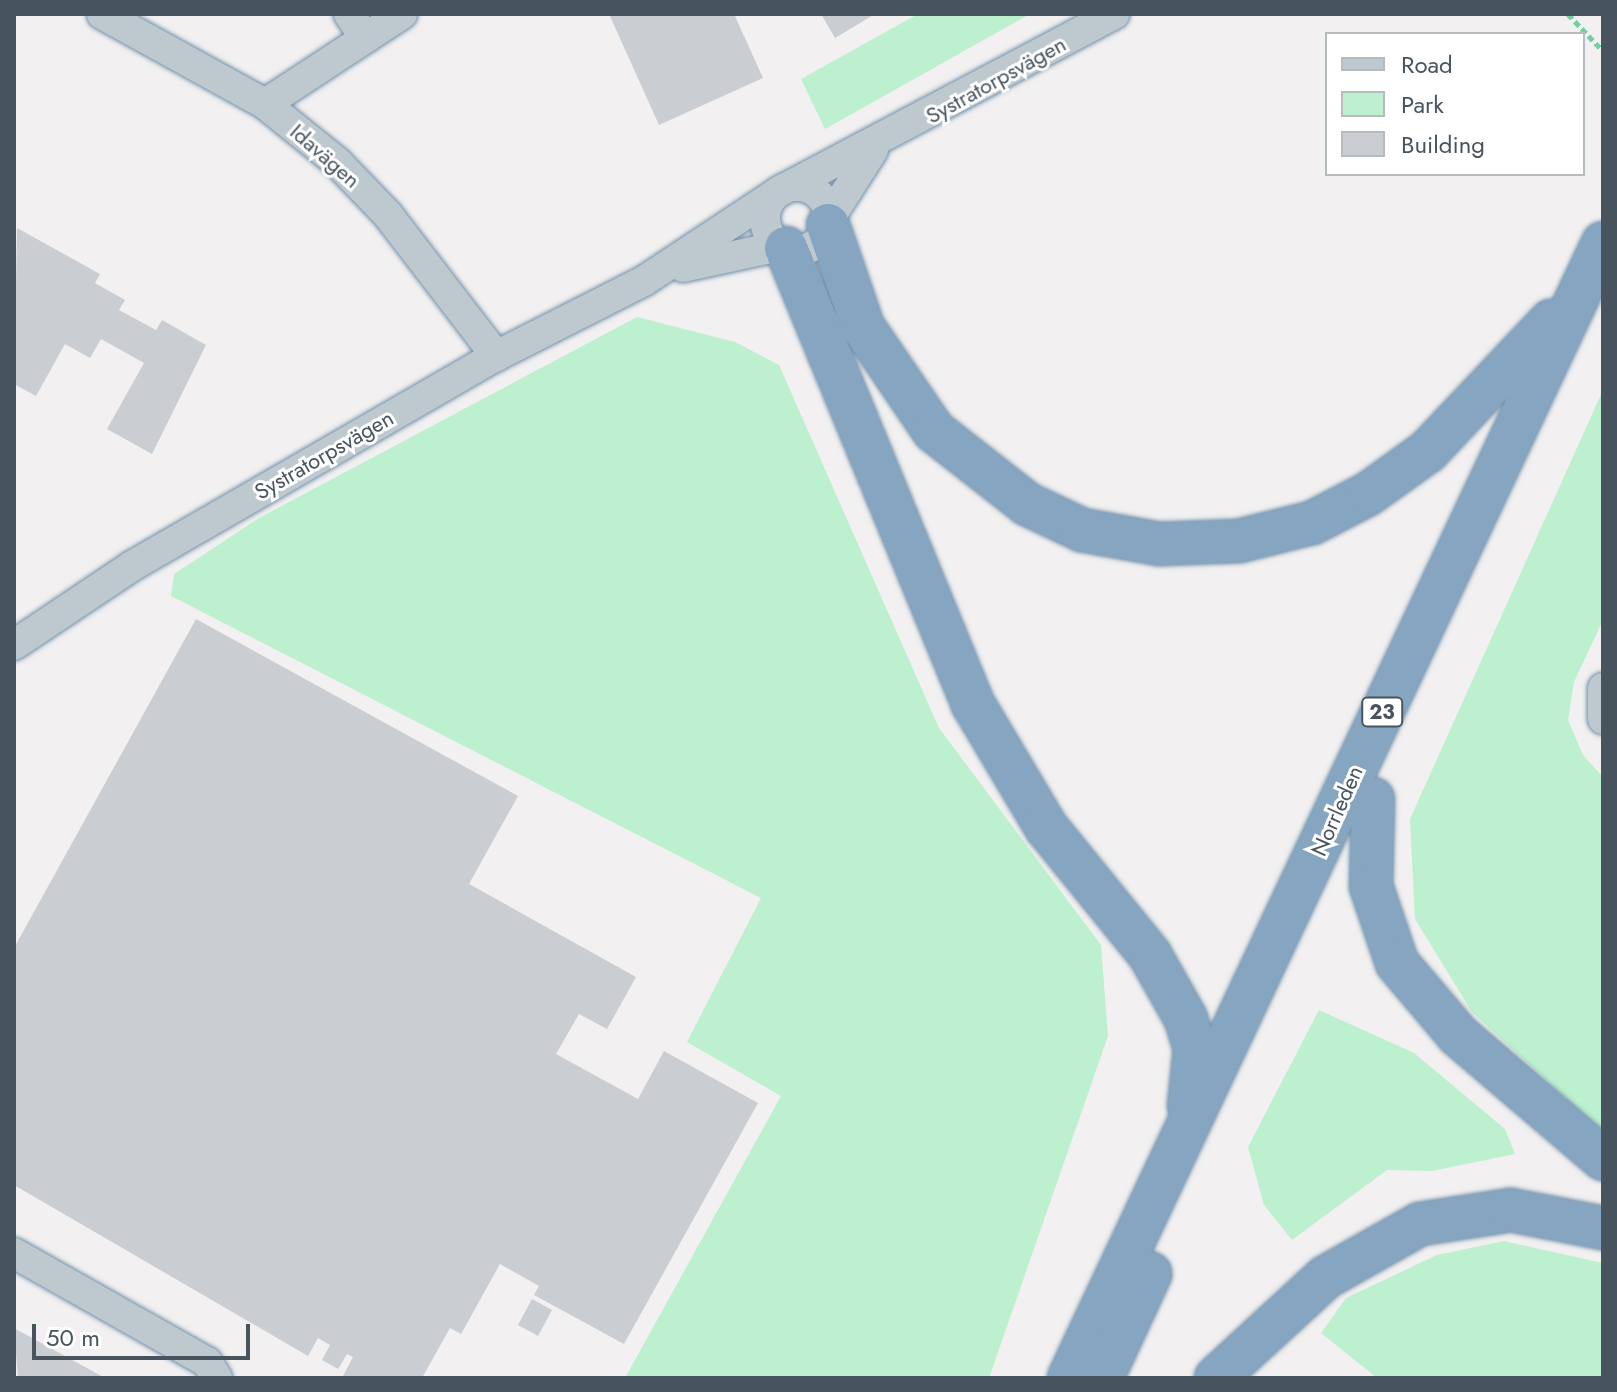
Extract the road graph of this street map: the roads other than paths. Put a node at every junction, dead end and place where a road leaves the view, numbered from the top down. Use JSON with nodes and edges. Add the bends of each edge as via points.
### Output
{"nodes":[{"id":1,"x":102,"y":14,"type":"edge"},
{"id":2,"x":402,"y":14,"type":"edge"},
{"id":3,"x":1114,"y":14,"type":"edge"},
{"id":4,"x":357,"y":26,"type":"edge"},
{"id":5,"x":265,"y":104,"type":"junction"},
{"id":6,"x":877,"y":146,"type":"junction"},
{"id":7,"x":780,"y":191,"type":"junction"},
{"id":8,"x":828,"y":222,"type":"junction"},
{"id":9,"x":1603,"y":243,"type":"edge"},
{"id":10,"x":783,"y":247,"type":"junction"},
{"id":11,"x":644,"y":281,"type":"junction"},
{"id":12,"x":1593,"y":297,"type":"edge"},
{"id":13,"x":496,"y":356,"type":"junction"},
{"id":14,"x":14,"y":645,"type":"edge"},
{"id":15,"x":1603,"y":688,"type":"edge"},
{"id":16,"x":1603,"y":719,"type":"edge"},
{"id":17,"x":1373,"y":799,"type":"junction"},
{"id":18,"x":1182,"y":1141,"type":"junction"},
{"id":19,"x":1603,"y":1159,"type":"edge"},
{"id":20,"x":1603,"y":1228,"type":"edge"},
{"id":21,"x":14,"y":1253,"type":"edge"},
{"id":22,"x":217,"y":1378,"type":"edge"},
{"id":23,"x":1069,"y":1378,"type":"edge"},
{"id":24,"x":1102,"y":1378,"type":"edge"},
{"id":25,"x":1216,"y":1378,"type":"edge"}],
"edges":[{"from":1,"to":5,"type":"street","name":"Idavägen"},
{"from":2,"to":4,"type":"street"},
{"from":3,"to":6,"type":"street","name":"Systratorpsvägen"},
{"from":4,"to":5,"type":"street"},
{"from":5,"to":13,"type":"street","name":"Idavägen","via":[[388,215]]},
{"from":6,"to":7,"type":"street","name":"Systratorpsvägen"},
{"from":6,"to":8,"type":"street","name":"Systratorpsvägen"},
{"from":7,"to":8,"type":"street","via":[[818,195]]},
{"from":7,"to":10,"type":"street","via":[[765,217]]},
{"from":7,"to":11,"type":"street","name":"Systratorpsvägen"},
{"from":8,"to":10,"type":"street","via":[[808,248]]},
{"from":8,"to":12,"type":"highway","via":[[863,327],[934,431],[1027,504],[1082,530],[1159,544],[1239,541],[1312,523],[1368,494],[1428,451]]},
{"from":9,"to":12,"type":"highway","name":"Norrleden","number":"23"},
{"from":10,"to":11,"type":"street","name":"Systratorpsvägen"},
{"from":10,"to":18,"type":"highway","via":[[973,704],[1046,827],[1150,955],[1186,1019],[1194,1076]]},
{"from":11,"to":13,"type":"street","name":"Systratorpsvägen"},
{"from":12,"to":17,"type":"highway","name":"Norrleden","number":"23"},
{"from":12,"to":18,"type":"highway","name":"Norrleden","number":"23"},
{"from":13,"to":14,"type":"street","name":"Systratorpsvägen","via":[[132,566]]},
{"from":15,"to":16,"type":"street"},
{"from":17,"to":19,"type":"highway","via":[[1371,886],[1397,963],[1458,1035]]},
{"from":17,"to":24,"type":"highway","name":"Norrleden","number":"23"},
{"from":18,"to":23,"type":"highway","name":"Norrleden","number":"23"},
{"from":20,"to":25,"type":"highway","via":[[1511,1210],[1420,1224],[1326,1277]]},
{"from":21,"to":22,"type":"street","via":[[207,1362]]}]}
